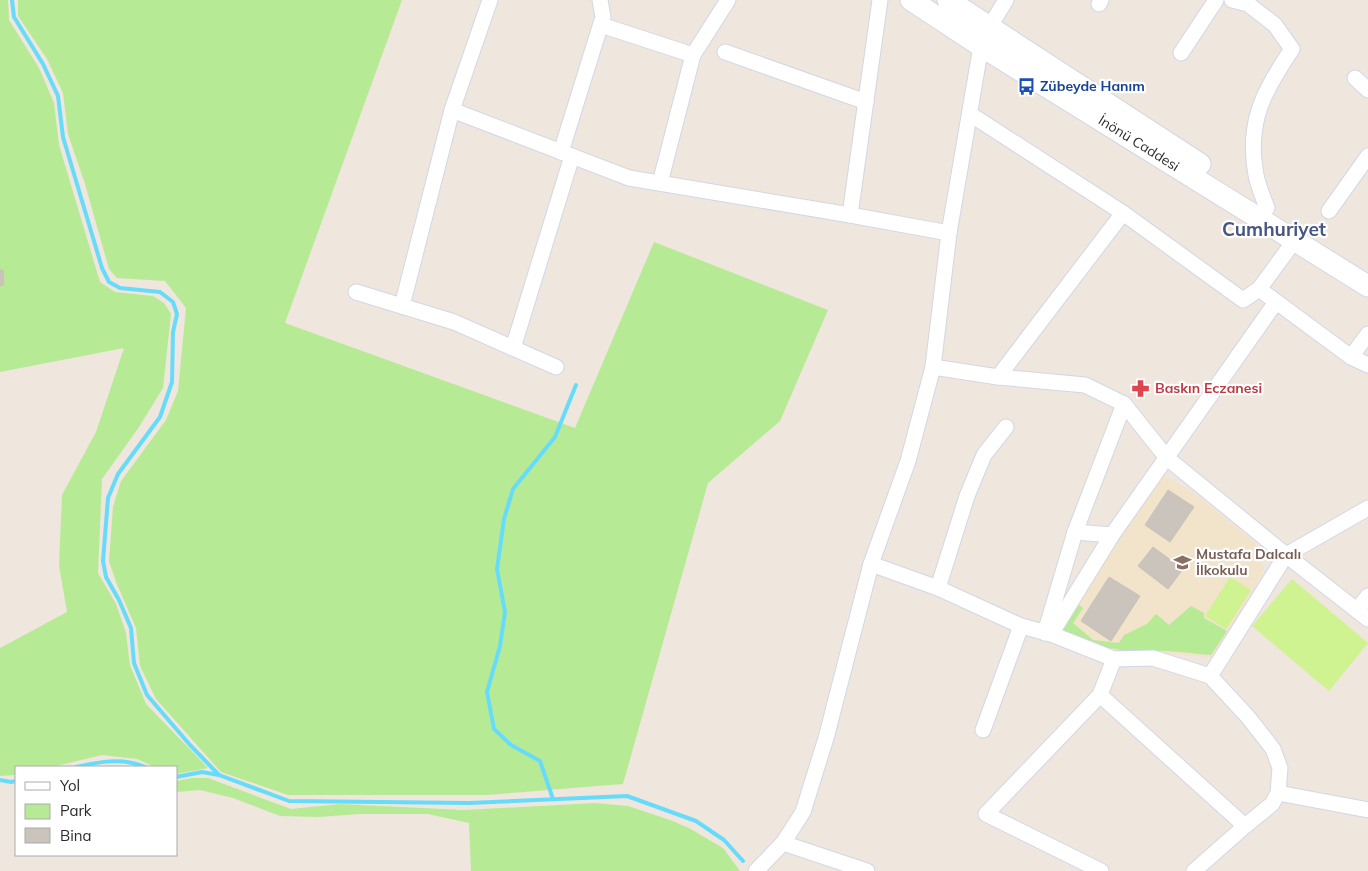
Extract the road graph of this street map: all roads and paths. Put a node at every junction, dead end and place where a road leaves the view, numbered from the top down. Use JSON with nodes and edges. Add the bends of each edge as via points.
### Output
{"nodes":[{"id":1,"x":490,"y":0,"type":"edge"},
{"id":2,"x":600,"y":0,"type":"edge"},
{"id":3,"x":728,"y":0,"type":"edge"},
{"id":4,"x":880,"y":0,"type":"edge"},
{"id":5,"x":911,"y":0,"type":"edge"},
{"id":6,"x":948,"y":0,"type":"edge"},
{"id":7,"x":1006,"y":0,"type":"edge"},
{"id":8,"x":1216,"y":0,"type":"edge"},
{"id":9,"x":1232,"y":0,"type":"edge"},
{"id":10,"x":601,"y":25,"type":"junction"},
{"id":11,"x":990,"y":26,"type":"junction"},
{"id":12,"x":981,"y":46,"type":"junction"},
{"id":13,"x":725,"y":52,"type":"dead end"},
{"id":14,"x":1181,"y":53,"type":"dead end"},
{"id":15,"x":693,"y":54,"type":"junction"},
{"id":16,"x":1355,"y":78,"type":"dead end"},
{"id":17,"x":1368,"y":90,"type":"edge"},
{"id":18,"x":866,"y":102,"type":"junction"},
{"id":19,"x":452,"y":110,"type":"junction"},
{"id":20,"x":970,"y":114,"type":"junction"},
{"id":21,"x":566,"y":154,"type":"junction"},
{"id":22,"x":1365,"y":166,"type":"edge"},
{"id":23,"x":660,"y":183,"type":"junction"},
{"id":24,"x":1267,"y":208,"type":"junction"},
{"id":25,"x":1329,"y":211,"type":"dead end"},
{"id":26,"x":1123,"y":213,"type":"junction"},
{"id":27,"x":850,"y":215,"type":"junction"},
{"id":28,"x":949,"y":234,"type":"junction"},
{"id":29,"x":1295,"y":240,"type":"junction"},
{"id":30,"x":1368,"y":269,"type":"edge"},
{"id":31,"x":1368,"y":286,"type":"edge"},
{"id":32,"x":1259,"y":289,"type":"junction"},
{"id":33,"x":356,"y":292,"type":"dead end"},
{"id":34,"x":1276,"y":302,"type":"junction"},
{"id":35,"x":402,"y":306,"type":"junction"},
{"id":36,"x":1368,"y":334,"type":"edge"},
{"id":37,"x":513,"y":348,"type":"junction"},
{"id":38,"x":1351,"y":357,"type":"junction"},
{"id":39,"x":1368,"y":365,"type":"edge"},
{"id":40,"x":556,"y":367,"type":"dead end"},
{"id":41,"x":933,"y":367,"type":"junction"},
{"id":42,"x":998,"y":377,"type":"junction"},
{"id":43,"x":1124,"y":404,"type":"junction"},
{"id":44,"x":1006,"y":428,"type":"dead end"},
{"id":45,"x":1167,"y":458,"type":"junction"},
{"id":46,"x":1368,"y":508,"type":"edge"},
{"id":47,"x":1075,"y":532,"type":"junction"},
{"id":48,"x":1112,"y":535,"type":"junction"},
{"id":49,"x":1286,"y":555,"type":"junction"},
{"id":50,"x":871,"y":564,"type":"junction"},
{"id":51,"x":938,"y":588,"type":"junction"},
{"id":52,"x":1368,"y":596,"type":"edge"},
{"id":53,"x":1363,"y":614,"type":"edge"},
{"id":54,"x":1021,"y":626,"type":"junction"},
{"id":55,"x":1048,"y":634,"type":"junction"},
{"id":56,"x":1114,"y":659,"type":"junction"},
{"id":57,"x":1210,"y":676,"type":"junction"},
{"id":58,"x":1100,"y":695,"type":"junction"},
{"id":59,"x":983,"y":730,"type":"dead end"},
{"id":60,"x":1278,"y":793,"type":"junction"},
{"id":61,"x":1368,"y":810,"type":"edge"},
{"id":62,"x":1245,"y":826,"type":"junction"},
{"id":63,"x":783,"y":843,"type":"junction"},
{"id":64,"x":756,"y":871,"type":"edge"},
{"id":65,"x":867,"y":871,"type":"edge"},
{"id":66,"x":1101,"y":871,"type":"edge"},
{"id":67,"x":1194,"y":871,"type":"edge"}],
"edges":[{"from":1,"to":19,"type":"street"},
{"from":2,"to":10,"type":"street"},
{"from":3,"to":15,"type":"street"},
{"from":4,"to":18,"type":"street"},
{"from":5,"to":12,"type":"main road","name":"İnönü Caddesi"},
{"from":6,"to":11,"type":"main road","name":"İnönü Caddesi"},
{"from":7,"to":11,"type":"street"},
{"from":8,"to":14,"type":"street"},
{"from":9,"to":24,"type":"street","via":[[1248,4],[1275,25],[1292,49],[1262,100],[1252,137],[1256,177]]},
{"from":10,"to":15,"type":"street"},
{"from":10,"to":21,"type":"street"},
{"from":11,"to":12,"type":"street"},
{"from":11,"to":24,"type":"main road","name":"İnönü Caddesi"},
{"from":12,"to":20,"type":"street"},
{"from":12,"to":29,"type":"main road","name":"İnönü Caddesi"},
{"from":13,"to":18,"type":"street"},
{"from":15,"to":23,"type":"street"},
{"from":16,"to":17,"type":"street"},
{"from":18,"to":27,"type":"street"},
{"from":19,"to":21,"type":"street"},
{"from":19,"to":35,"type":"street"},
{"from":20,"to":26,"type":"street"},
{"from":20,"to":28,"type":"street"},
{"from":21,"to":23,"type":"street","via":[[629,178]]},
{"from":21,"to":37,"type":"street"},
{"from":22,"to":25,"type":"street"},
{"from":23,"to":27,"type":"street"},
{"from":24,"to":30,"type":"main road","name":"İnönü Caddesi"},
{"from":26,"to":32,"type":"street","via":[[1243,300]]},
{"from":26,"to":42,"type":"street"},
{"from":27,"to":28,"type":"street"},
{"from":28,"to":41,"type":"street"},
{"from":29,"to":31,"type":"main road","name":"İnönü Caddesi"},
{"from":29,"to":32,"type":"street"},
{"from":32,"to":34,"type":"street"},
{"from":33,"to":35,"type":"street"},
{"from":34,"to":38,"type":"street"},
{"from":34,"to":45,"type":"street"},
{"from":35,"to":37,"type":"street","via":[[454,322]]},
{"from":36,"to":38,"type":"street"},
{"from":37,"to":40,"type":"street"},
{"from":38,"to":39,"type":"street"},
{"from":41,"to":42,"type":"street"},
{"from":41,"to":50,"type":"street","via":[[908,461]]},
{"from":42,"to":43,"type":"street","via":[[1085,385]]},
{"from":43,"to":45,"type":"street"},
{"from":43,"to":47,"type":"street"},
{"from":44,"to":51,"type":"street","via":[[984,455],[967,496]]},
{"from":45,"to":48,"type":"street"},
{"from":45,"to":49,"type":"street"},
{"from":46,"to":49,"type":"street"},
{"from":47,"to":48,"type":"street"},
{"from":47,"to":55,"type":"street"},
{"from":48,"to":55,"type":"street"},
{"from":49,"to":53,"type":"street"},
{"from":49,"to":57,"type":"street"},
{"from":50,"to":51,"type":"street"},
{"from":50,"to":63,"type":"street","via":[[817,771],[803,812]]},
{"from":51,"to":54,"type":"street"},
{"from":52,"to":53,"type":"street"},
{"from":54,"to":55,"type":"street"},
{"from":54,"to":59,"type":"street"},
{"from":55,"to":56,"type":"street"},
{"from":56,"to":57,"type":"street","via":[[1153,658]]},
{"from":56,"to":58,"type":"street"},
{"from":57,"to":60,"type":"street","via":[[1248,716],[1273,749],[1280,768]]},
{"from":58,"to":62,"type":"street"},
{"from":58,"to":66,"type":"street","via":[[986,814]]},
{"from":60,"to":61,"type":"street"},
{"from":60,"to":62,"type":"street","via":[[1272,804]]},
{"from":62,"to":67,"type":"street"},
{"from":63,"to":64,"type":"street"},
{"from":63,"to":65,"type":"street"}]}
